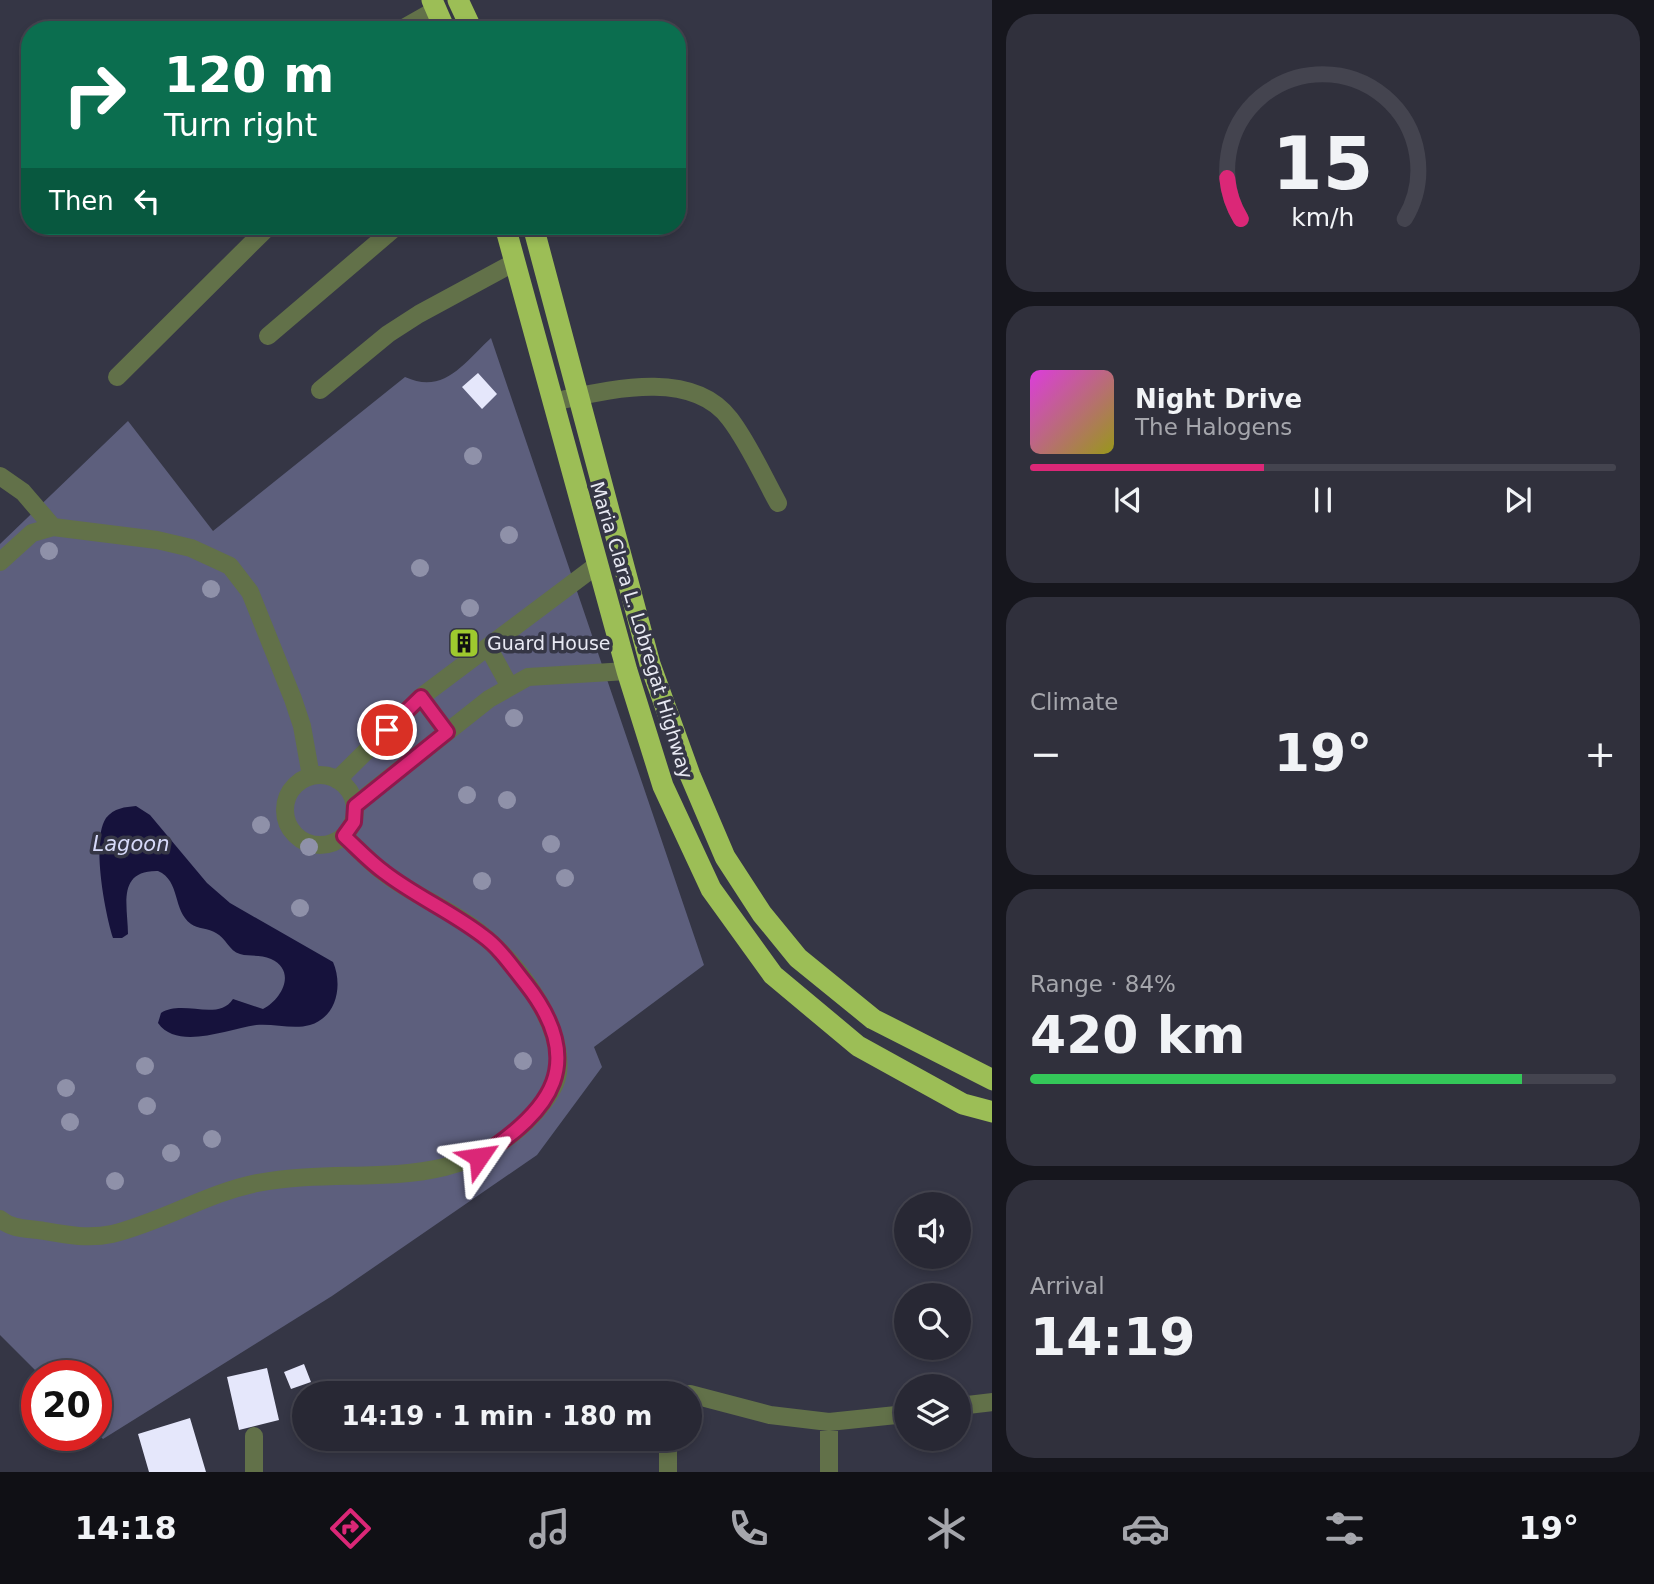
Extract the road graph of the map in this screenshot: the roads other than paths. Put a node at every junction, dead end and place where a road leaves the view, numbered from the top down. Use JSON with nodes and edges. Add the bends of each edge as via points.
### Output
{"nodes":[{"id":1,"x":458,"y":0,"type":"edge"},
{"id":2,"x":435,"y":4,"type":"edge"},
{"id":3,"x":412,"y":21,"type":"edge"},
{"id":4,"x":442,"y":21,"type":"edge"},
{"id":5,"x":467,"y":21,"type":"edge"},
{"id":6,"x":260,"y":235,"type":"edge"},
{"id":7,"x":386,"y":235,"type":"edge"},
{"id":8,"x":508,"y":235,"type":"edge"},
{"id":9,"x":535,"y":235,"type":"edge"},
{"id":10,"x":515,"y":262,"type":"junction"},
{"id":11,"x":268,"y":336,"type":"dead end"},
{"id":12,"x":117,"y":377,"type":"dead end"},
{"id":13,"x":320,"y":390,"type":"dead end"},
{"id":14,"x":578,"y":397,"type":"junction"},
{"id":15,"x":552,"y":402,"type":"junction"},
{"id":16,"x":0,"y":476,"type":"edge"},
{"id":17,"x":778,"y":503,"type":"dead end"},
{"id":18,"x":53,"y":527,"type":"junction"},
{"id":19,"x":0,"y":562,"type":"edge"},
{"id":20,"x":597,"y":565,"type":"junction"},
{"id":21,"x":488,"y":647,"type":"junction"},
{"id":22,"x":627,"y":671,"type":"junction"},
{"id":23,"x":510,"y":687,"type":"junction"},
{"id":24,"x":421,"y":697,"type":"junction"},
{"id":25,"x":447,"y":732,"type":"junction"},
{"id":26,"x":690,"y":775,"type":"junction"},
{"id":27,"x":312,"y":776,"type":"junction"},
{"id":28,"x":337,"y":779,"type":"junction"},
{"id":29,"x":663,"y":786,"type":"junction"},
{"id":30,"x":355,"y":806,"type":"junction"},
{"id":31,"x":344,"y":836,"type":"junction"},
{"id":32,"x":873,"y":1019,"type":"junction"},
{"id":33,"x":858,"y":1046,"type":"junction"},
{"id":34,"x":992,"y":1080,"type":"edge"},
{"id":35,"x":992,"y":1112,"type":"edge"},
{"id":36,"x":0,"y":1219,"type":"edge"},
{"id":37,"x":702,"y":1397,"type":"edge"},
{"id":38,"x":992,"y":1402,"type":"edge"},
{"id":39,"x":971,"y":1405,"type":"edge"},
{"id":40,"x":894,"y":1415,"type":"edge"},
{"id":41,"x":829,"y":1422,"type":"junction"},
{"id":42,"x":254,"y":1436,"type":"dead end"},
{"id":43,"x":668,"y":1451,"type":"edge"},
{"id":44,"x":254,"y":1472,"type":"edge"},
{"id":45,"x":668,"y":1472,"type":"edge"},
{"id":46,"x":829,"y":1472,"type":"edge"}],
"edges":[{"from":1,"to":5,"type":"highway"},
{"from":2,"to":3,"type":"street"},
{"from":2,"to":4,"type":"highway"},
{"from":6,"to":12,"type":"street"},
{"from":7,"to":11,"type":"street"},
{"from":8,"to":10,"type":"highway","name":"Maria Clara L. Lobregat Highway"},
{"from":9,"to":14,"type":"highway","name":"Maria Clara L. Lobregat Highway"},
{"from":10,"to":13,"type":"street","via":[[388,334]]},
{"from":10,"to":15,"type":"highway","name":"Maria Clara L. Lobregat Highway"},
{"from":14,"to":15,"type":"street"},
{"from":14,"to":17,"type":"street","via":[[638,388],[706,396],[729,418]]},
{"from":14,"to":26,"type":"highway","name":"Maria Clara L. Lobregat Highway","via":[[650,664]]},
{"from":15,"to":20,"type":"highway","name":"Maria Clara L. Lobregat Highway"},
{"from":16,"to":18,"type":"street","via":[[23,492]]},
{"from":18,"to":19,"type":"street","via":[[32,533]]},
{"from":18,"to":27,"type":"street","via":[[157,540],[191,548],[230,566],[250,592],[293,699]]},
{"from":20,"to":21,"type":"street"},
{"from":20,"to":22,"type":"highway","name":"Maria Clara L. Lobregat Highway"},
{"from":21,"to":23,"type":"street"},
{"from":21,"to":24,"type":"street"},
{"from":22,"to":23,"type":"street","via":[[548,674],[528,677]]},
{"from":22,"to":29,"type":"highway","name":"Maria Clara L. Lobregat Highway"},
{"from":23,"to":25,"type":"street"},
{"from":24,"to":25,"type":"street"},
{"from":24,"to":28,"type":"street"},
{"from":25,"to":30,"type":"street"},
{"from":26,"to":29,"type":"highway"},
{"from":26,"to":32,"type":"highway","name":"Maria Clara L. Lobregat Highway","via":[[725,857],[762,914],[798,958]]},
{"from":27,"to":28,"type":"street"},
{"from":27,"to":31,"type":"street","via":[[289,794],[288,823],[299,838],[317,846]]},
{"from":28,"to":30,"type":"street","via":[[349,790]]},
{"from":29,"to":33,"type":"highway","name":"Maria Clara L. Lobregat Highway","via":[[711,889],[773,975]]},
{"from":30,"to":31,"type":"street","via":[[354,822]]},
{"from":31,"to":36,"type":"street","via":[[384,873],[486,937],[543,1006],[556,1044],[558,1073],[534,1113],[513,1135],[479,1157],[439,1171],[317,1176],[254,1184],[111,1234],[72,1237],[9,1227]]},
{"from":32,"to":33,"type":"highway"},
{"from":32,"to":34,"type":"highway","name":"Maria Clara L. Lobregat Highway"},
{"from":33,"to":35,"type":"highway","name":"Maria Clara L. Lobregat Highway","via":[[963,1104]]},
{"from":37,"to":41,"type":"street","via":[[770,1415]]},
{"from":38,"to":39,"type":"street"},
{"from":40,"to":41,"type":"street"},
{"from":41,"to":46,"type":"street"},
{"from":42,"to":44,"type":"street"},
{"from":43,"to":45,"type":"street"}]}
